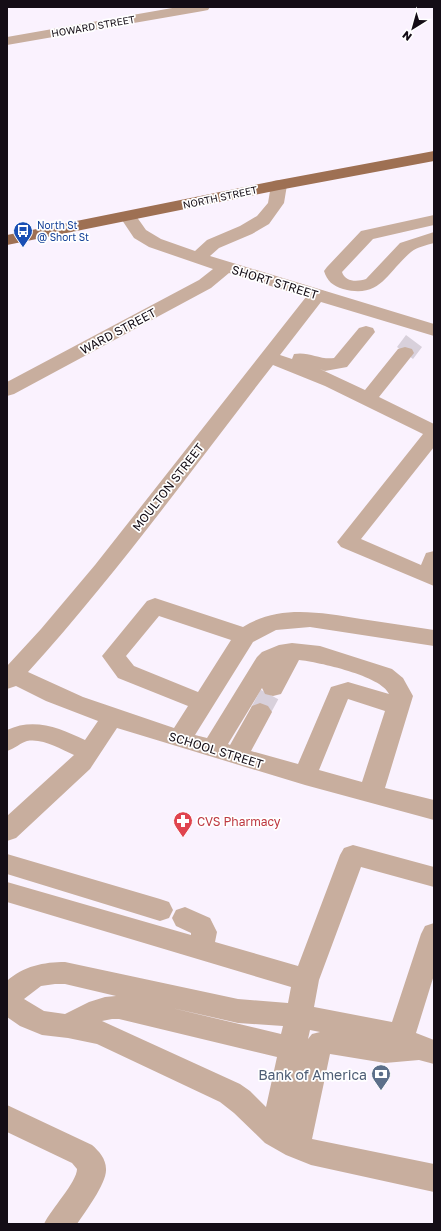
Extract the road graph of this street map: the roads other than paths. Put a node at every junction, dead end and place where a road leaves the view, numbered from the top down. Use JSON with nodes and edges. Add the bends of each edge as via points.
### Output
{"nodes":[{"id":1,"x":203,"y":7,"type":"edge"},
{"id":2,"x":7,"y":41,"type":"edge"},
{"id":3,"x":434,"y":157,"type":"edge"},
{"id":4,"x":279,"y":185,"type":"junction"},
{"id":5,"x":128,"y":217,"type":"junction"},
{"id":6,"x":434,"y":220,"type":"edge"},
{"id":7,"x":434,"y":237,"type":"edge"},
{"id":8,"x":7,"y":240,"type":"edge"},
{"id":9,"x":198,"y":258,"type":"junction"},
{"id":10,"x":226,"y":267,"type":"junction"},
{"id":11,"x":317,"y":295,"type":"junction"},
{"id":12,"x":366,"y":332,"type":"dead end"},
{"id":13,"x":420,"y":338,"type":"edge"},
{"id":14,"x":272,"y":353,"type":"junction"},
{"id":15,"x":7,"y":390,"type":"edge"},
{"id":16,"x":367,"y":400,"type":"junction"},
{"id":17,"x":434,"y":433,"type":"edge"},
{"id":18,"x":432,"y":571,"type":"edge"},
{"id":19,"x":244,"y":636,"type":"junction"},
{"id":20,"x":434,"y":638,"type":"edge"},
{"id":21,"x":292,"y":651,"type":"junction"},
{"id":22,"x":10,"y":678,"type":"edge"},
{"id":23,"x":273,"y":688,"type":"tunnel mouth"},
{"id":24,"x":203,"y":703,"type":"junction"},
{"id":25,"x":398,"y":706,"type":"junction"},
{"id":26,"x":260,"y":712,"type":"tunnel mouth"},
{"id":27,"x":110,"y":718,"type":"junction"},
{"id":28,"x":180,"y":739,"type":"junction"},
{"id":29,"x":7,"y":742,"type":"edge"},
{"id":30,"x":213,"y":749,"type":"junction"},
{"id":31,"x":90,"y":752,"type":"junction"},
{"id":32,"x":236,"y":756,"type":"junction"},
{"id":33,"x":305,"y":776,"type":"junction"},
{"id":34,"x":372,"y":794,"type":"junction"},
{"id":35,"x":434,"y":810,"type":"edge"},
{"id":36,"x":7,"y":831,"type":"edge"},
{"id":37,"x":7,"y":864,"type":"edge"},
{"id":38,"x":434,"y":877,"type":"edge"},
{"id":39,"x":7,"y":892,"type":"edge"},
{"id":40,"x":160,"y":910,"type":"dead end"},
{"id":41,"x":185,"y":918,"type":"dead end"},
{"id":42,"x":434,"y":934,"type":"edge"},
{"id":43,"x":200,"y":949,"type":"junction"},
{"id":44,"x":306,"y":980,"type":"junction"},
{"id":45,"x":7,"y":999,"type":"edge"},
{"id":46,"x":7,"y":1003,"type":"edge"},
{"id":47,"x":299,"y":1016,"type":"junction"},
{"id":48,"x":68,"y":1026,"type":"junction"},
{"id":49,"x":418,"y":1047,"type":"edge"},
{"id":50,"x":292,"y":1049,"type":"junction"},
{"id":51,"x":7,"y":1118,"type":"edge"},
{"id":52,"x":286,"y":1140,"type":"junction"},
{"id":53,"x":434,"y":1178,"type":"edge"},
{"id":54,"x":59,"y":1224,"type":"edge"}],
"edges":[{"from":1,"to":2,"type":"street","name":"HOWARD STREET"},
{"from":3,"to":4,"type":"main road","name":"NORTH STREET"},
{"from":4,"to":5,"type":"main road","name":"NORTH STREET"},
{"from":4,"to":9,"type":"street","via":[[276,203],[262,220],[213,244]]},
{"from":5,"to":8,"type":"main road","name":"NORTH STREET"},
{"from":5,"to":9,"type":"street","name":"SHORT STREET","via":[[140,234],[151,242]]},
{"from":6,"to":7,"type":"street","via":[[367,235],[333,271],[333,275],[350,286],[361,287],[372,283],[406,247]]},
{"from":9,"to":10,"type":"street","name":"SHORT STREET"},
{"from":10,"to":11,"type":"street","name":"SHORT STREET"},
{"from":10,"to":15,"type":"street","name":"WARD STREET","via":[[205,284]]},
{"from":11,"to":13,"type":"street","name":"SHORT STREET"},
{"from":11,"to":14,"type":"street","name":"MOULTON STREET"},
{"from":12,"to":14,"type":"street","via":[[343,361],[333,365]]},
{"from":13,"to":16,"type":"street","via":[[396,361]]},
{"from":14,"to":16,"type":"street"},
{"from":14,"to":22,"type":"street","name":"MOULTON STREET","via":[[103,570]]},
{"from":16,"to":17,"type":"street"},
{"from":17,"to":18,"type":"street","via":[[348,542]]},
{"from":19,"to":20,"type":"street","via":[[272,622],[310,619]]},
{"from":19,"to":24,"type":"street"},
{"from":19,"to":24,"type":"street","via":[[155,606],[113,656],[126,672]]},
{"from":21,"to":23,"type":"street"},
{"from":21,"to":25,"type":"street","via":[[320,654],[384,675],[399,690],[401,696]]},
{"from":21,"to":30,"type":"street","via":[[279,653],[265,663]]},
{"from":22,"to":27,"type":"street","name":"SCHOOL STREET"},
{"from":24,"to":28,"type":"street"},
{"from":25,"to":33,"type":"street","via":[[348,690],[339,693]]},
{"from":25,"to":34,"type":"street"},
{"from":26,"to":32,"type":"street"},
{"from":27,"to":28,"type":"street","name":"SCHOOL STREET"},
{"from":27,"to":31,"type":"street"},
{"from":28,"to":30,"type":"street","name":"SCHOOL STREET"},
{"from":29,"to":31,"type":"street","via":[[20,733],[34,731]]},
{"from":30,"to":32,"type":"street","name":"SCHOOL STREET"},
{"from":31,"to":36,"type":"street","via":[[72,773]]},
{"from":32,"to":33,"type":"street","name":"SCHOOL STREET"},
{"from":33,"to":34,"type":"street","name":"SCHOOL STREET"},
{"from":34,"to":35,"type":"street","name":"SCHOOL STREET"},
{"from":37,"to":40,"type":"street"},
{"from":38,"to":44,"type":"street","via":[[353,854]]},
{"from":39,"to":43,"type":"street"},
{"from":41,"to":43,"type":"street","via":[[204,927],[205,936]]},
{"from":42,"to":49,"type":"street"},
{"from":43,"to":44,"type":"street"},
{"from":44,"to":47,"type":"street"},
{"from":45,"to":47,"type":"street","via":[[24,981],[50,972],[66,973],[238,1011]]},
{"from":46,"to":48,"type":"street","via":[[42,1023]]},
{"from":47,"to":49,"type":"street","via":[[390,1033]]},
{"from":47,"to":50,"type":"street"},
{"from":48,"to":50,"type":"street","via":[[102,1008],[119,1007]]},
{"from":48,"to":52,"type":"street","via":[[101,1032],[230,1093]]},
{"from":49,"to":52,"type":"street","via":[[385,1051],[332,1041],[322,1042],[316,1049]]},
{"from":50,"to":52,"type":"street"},
{"from":51,"to":54,"type":"street","via":[[82,1154],[92,1167],[86,1185]]},
{"from":52,"to":53,"type":"street","via":[[310,1152]]}]}
